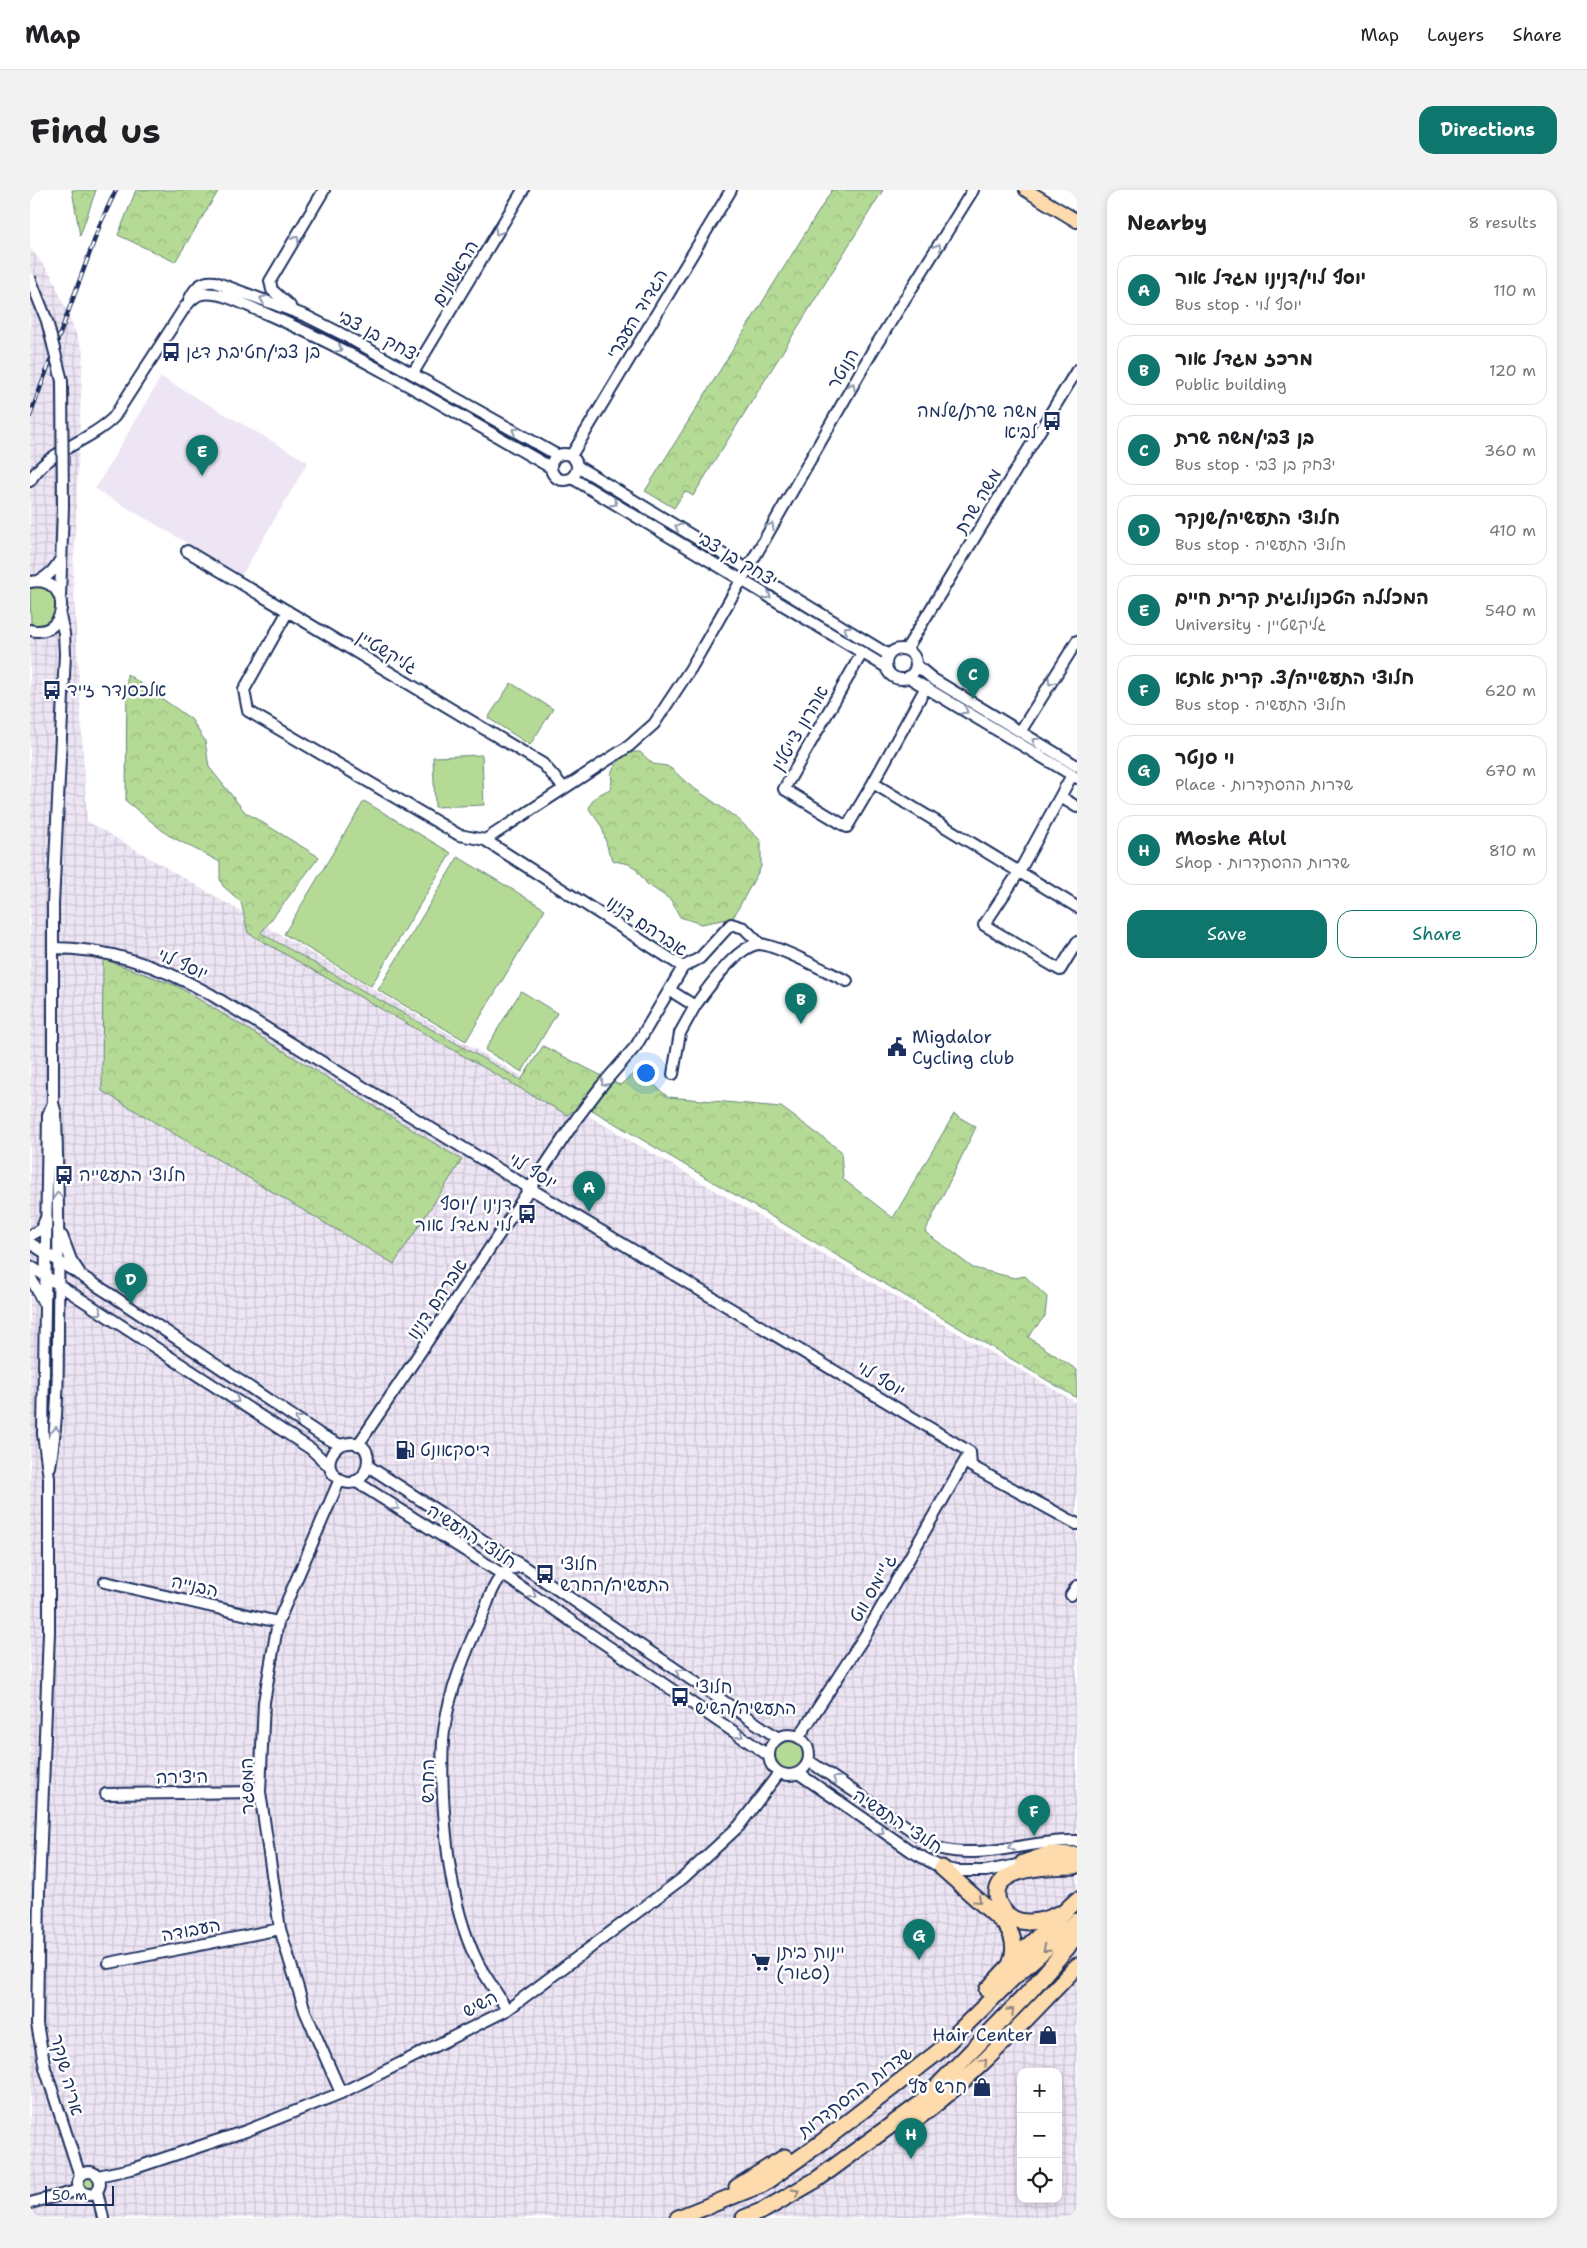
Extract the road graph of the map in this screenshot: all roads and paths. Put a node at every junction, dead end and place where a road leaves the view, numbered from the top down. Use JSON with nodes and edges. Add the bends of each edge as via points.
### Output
{"nodes":[{"id":1,"x":324,"y":190,"type":"edge"},
{"id":2,"x":524,"y":190,"type":"edge"},
{"id":3,"x":731,"y":190,"type":"edge"},
{"id":4,"x":973,"y":190,"type":"edge"},
{"id":5,"x":1026,"y":190,"type":"edge"},
{"id":6,"x":1077,"y":221,"type":"edge"},
{"id":7,"x":30,"y":278,"type":"edge"},
{"id":8,"x":185,"y":308,"type":"junction"},
{"id":9,"x":306,"y":316,"type":"junction"},
{"id":10,"x":1077,"y":370,"type":"edge"},
{"id":11,"x":413,"y":373,"type":"junction"},
{"id":12,"x":557,"y":455,"type":"junction"},
{"id":13,"x":570,"y":456,"type":"junction"},
{"id":14,"x":577,"y":466,"type":"junction"},
{"id":15,"x":550,"y":467,"type":"junction"},
{"id":16,"x":572,"y":478,"type":"junction"},
{"id":17,"x":30,"y":481,"type":"edge"},
{"id":18,"x":188,"y":551,"type":"dead end"},
{"id":19,"x":61,"y":559,"type":"junction"},
{"id":20,"x":746,"y":568,"type":"junction"},
{"id":21,"x":740,"y":580,"type":"junction"},
{"id":22,"x":34,"y":582,"type":"edge"},
{"id":23,"x":60,"y":598,"type":"junction"},
{"id":24,"x":288,"y":611,"type":"junction"},
{"id":25,"x":60,"y":616,"type":"junction"},
{"id":26,"x":48,"y":629,"type":"junction"},
{"id":27,"x":30,"y":630,"type":"edge"},
{"id":28,"x":1077,"y":641,"type":"edge"},
{"id":29,"x":65,"y":645,"type":"junction"},
{"id":30,"x":907,"y":648,"type":"junction"},
{"id":31,"x":862,"y":653,"type":"junction"},
{"id":32,"x":889,"y":654,"type":"junction"},
{"id":33,"x":916,"y":666,"type":"junction"},
{"id":34,"x":886,"y":668,"type":"junction"},
{"id":35,"x":908,"y":677,"type":"junction"},
{"id":36,"x":926,"y":687,"type":"junction"},
{"id":37,"x":1020,"y":732,"type":"junction"},
{"id":38,"x":1075,"y":773,"type":"edge"},
{"id":39,"x":873,"y":783,"type":"junction"},
{"id":40,"x":564,"y":788,"type":"junction"},
{"id":41,"x":1060,"y":797,"type":"junction"},
{"id":42,"x":1077,"y":806,"type":"edge"},
{"id":43,"x":485,"y":840,"type":"junction"},
{"id":44,"x":1019,"y":872,"type":"junction"},
{"id":45,"x":1077,"y":908,"type":"edge"},
{"id":46,"x":1077,"y":942,"type":"edge"},
{"id":47,"x":760,"y":944,"type":"junction"},
{"id":48,"x":53,"y":948,"type":"junction"},
{"id":49,"x":683,"y":967,"type":"junction"},
{"id":50,"x":847,"y":981,"type":"dead end"},
{"id":51,"x":671,"y":991,"type":"junction"},
{"id":52,"x":695,"y":1006,"type":"junction"},
{"id":53,"x":673,"y":1074,"type":"dead end"},
{"id":54,"x":53,"y":1102,"type":"junction"},
{"id":55,"x":531,"y":1189,"type":"junction"},
{"id":56,"x":46,"y":1215,"type":"junction"},
{"id":57,"x":58,"y":1220,"type":"junction"},
{"id":58,"x":30,"y":1236,"type":"edge"},
{"id":59,"x":30,"y":1243,"type":"edge"},
{"id":60,"x":46,"y":1253,"type":"junction"},
{"id":61,"x":59,"y":1261,"type":"junction"},
{"id":62,"x":30,"y":1266,"type":"edge"},
{"id":63,"x":81,"y":1275,"type":"junction"},
{"id":64,"x":30,"y":1276,"type":"edge"},
{"id":65,"x":46,"y":1277,"type":"junction"},
{"id":66,"x":58,"y":1286,"type":"junction"},
{"id":67,"x":45,"y":1306,"type":"junction"},
{"id":68,"x":340,"y":1445,"type":"junction"},
{"id":69,"x":358,"y":1445,"type":"junction"},
{"id":70,"x":970,"y":1452,"type":"junction"},
{"id":71,"x":329,"y":1466,"type":"junction"},
{"id":72,"x":368,"y":1466,"type":"junction"},
{"id":73,"x":49,"y":1478,"type":"junction"},
{"id":74,"x":340,"y":1479,"type":"junction"},
{"id":75,"x":355,"y":1481,"type":"junction"},
{"id":76,"x":1077,"y":1524,"type":"edge"},
{"id":77,"x":524,"y":1566,"type":"junction"},
{"id":78,"x":502,"y":1574,"type":"junction"},
{"id":79,"x":105,"y":1582,"type":"dead end"},
{"id":80,"x":1077,"y":1586,"type":"edge"},
{"id":81,"x":1071,"y":1595,"type":"dead end"},
{"id":82,"x":278,"y":1622,"type":"junction"},
{"id":83,"x":799,"y":1737,"type":"junction"},
{"id":84,"x":778,"y":1738,"type":"junction"},
{"id":85,"x":768,"y":1755,"type":"junction"},
{"id":86,"x":809,"y":1761,"type":"junction"},
{"id":87,"x":779,"y":1773,"type":"junction"},
{"id":88,"x":798,"y":1773,"type":"junction"},
{"id":89,"x":260,"y":1792,"type":"junction"},
{"id":90,"x":106,"y":1794,"type":"dead end"},
{"id":91,"x":1077,"y":1841,"type":"edge"},
{"id":92,"x":1076,"y":1863,"type":"edge"},
{"id":93,"x":1023,"y":1864,"type":"joint"},
{"id":94,"x":942,"y":1868,"type":"junction"},
{"id":95,"x":1073,"y":1910,"type":"edge"},
{"id":96,"x":280,"y":1929,"type":"junction"},
{"id":97,"x":1077,"y":1936,"type":"edge"},
{"id":98,"x":109,"y":1963,"type":"dead end"},
{"id":99,"x":1077,"y":1966,"type":"edge"},
{"id":100,"x":1012,"y":1971,"type":"junction"},
{"id":101,"x":507,"y":2010,"type":"junction"},
{"id":102,"x":340,"y":2093,"type":"junction"},
{"id":103,"x":816,"y":2180,"type":"junction"},
{"id":104,"x":89,"y":2183,"type":"junction"},
{"id":105,"x":30,"y":2203,"type":"edge"},
{"id":106,"x":99,"y":2218,"type":"edge"},
{"id":107,"x":103,"y":2218,"type":"edge"},
{"id":108,"x":678,"y":2218,"type":"edge"},
{"id":109,"x":744,"y":2218,"type":"edge"}],
"edges":[{"from":9,"to":1,"type":"street","one_way":true,"via":[[282,300],[272,290],[270,281]]},
{"from":2,"to":11,"type":"street","name":"הראשונים","one_way":true},
{"from":3,"to":13,"type":"street","name":"הגדוד העברי"},
{"from":20,"to":4,"type":"street","name":"הנוטר","one_way":true,"via":[[873,350]]},
{"from":5,"to":6,"type":"main road"},
{"from":7,"to":19,"type":"street","bridge":true,"via":[[47,322],[62,381]]},
{"from":9,"to":8,"type":"street","name":"יצחק בן צבי","one_way":true,"via":[[210,282],[197,286]]},
{"from":8,"to":15,"type":"street","name":"יצחק בן צבי","one_way":true,"via":[[195,296],[203,294],[234,300],[298,328]]},
{"from":8,"to":17,"type":"street","name":"יצחק בן צבי","via":[[114,417],[42,465]]},
{"from":9,"to":11,"type":"street","name":"יצחק בן צבי"},
{"from":10,"to":30,"type":"street","name":"משה שרת"},
{"from":12,"to":11,"type":"street","name":"יצחק בן צבי","one_way":true},
{"from":12,"to":13,"type":"street"},
{"from":12,"to":15,"type":"street"},
{"from":13,"to":14,"type":"street"},
{"from":14,"to":16,"type":"street"},
{"from":20,"to":14,"type":"street","name":"יצחק בן צבי","one_way":true},
{"from":15,"to":16,"type":"street","via":[[556,478],[564,481]]},
{"from":16,"to":21,"type":"street","name":"יצחק בן צבי","one_way":true},
{"from":18,"to":24,"type":"street","name":"גליקשטיין"},
{"from":19,"to":22,"type":"street","via":[[46,578]]},
{"from":19,"to":23,"type":"street"},
{"from":20,"to":21,"type":"street"},
{"from":32,"to":20,"type":"street","name":"יצחק בן צבי","one_way":true},
{"from":21,"to":31,"type":"street","name":"יצחק בן צבי","one_way":true},
{"from":21,"to":40,"type":"street","via":[[691,668],[654,724],[629,746]]},
{"from":22,"to":23,"type":"street","via":[[52,586]]},
{"from":23,"to":25,"type":"street","name":"אריה שנקר"},
{"from":24,"to":40,"type":"street","name":"גליקשטיין","via":[[543,764]]},
{"from":24,"to":43,"type":"street","via":[[244,690],[248,711],[459,835]]},
{"from":25,"to":26,"type":"street"},
{"from":25,"to":29,"type":"street","name":"אריה שנקר"},
{"from":26,"to":27,"type":"street"},
{"from":26,"to":29,"type":"street","via":[[56,633]]},
{"from":28,"to":37,"type":"street","one_way":true},
{"from":29,"to":48,"type":"street","name":"אריה שנקר"},
{"from":30,"to":32,"type":"street"},
{"from":30,"to":33,"type":"street","via":[[915,658]]},
{"from":31,"to":34,"type":"street","name":"יצחק בן צבי"},
{"from":31,"to":39,"type":"street","name":"אהרון צייטלין","via":[[784,789],[846,827]]},
{"from":32,"to":34,"type":"street"},
{"from":33,"to":35,"type":"street"},
{"from":33,"to":37,"type":"street"},
{"from":34,"to":35,"type":"street","via":[[895,678]]},
{"from":35,"to":36,"type":"street"},
{"from":36,"to":38,"type":"street","one_way":true},
{"from":36,"to":39,"type":"street","name":"אהרון צייטלין"},
{"from":38,"to":37,"type":"street","one_way":true},
{"from":38,"to":41,"type":"street"},
{"from":39,"to":44,"type":"street"},
{"from":40,"to":43,"type":"street"},
{"from":41,"to":42,"type":"street"},
{"from":41,"to":44,"type":"street"},
{"from":43,"to":49,"type":"street","name":"אברהם דנינו"},
{"from":44,"to":45,"type":"street"},
{"from":44,"to":46,"type":"street","via":[[984,925],[1060,970]]},
{"from":47,"to":49,"type":"street","via":[[744,928],[731,924],[700,958]]},
{"from":47,"to":50,"type":"street","via":[[776,947]]},
{"from":47,"to":52,"type":"street","via":[[746,948],[715,977]]},
{"from":48,"to":54,"type":"street","name":"אריה שנקר"},
{"from":48,"to":55,"type":"street","name":"יוסף לוי","via":[[106,953],[182,978]]},
{"from":49,"to":51,"type":"street","name":"אברהם דנינו"},
{"from":51,"to":52,"type":"street"},
{"from":51,"to":55,"type":"street","name":"אברהם דנינו","one_way":true,"via":[[636,1046],[577,1118]]},
{"from":52,"to":53,"type":"street","via":[[680,1033]]},
{"from":54,"to":56,"type":"street","name":"אריה שנקר","via":[[48,1115]]},
{"from":57,"to":54,"type":"street","name":"אריה שנקר","one_way":true},
{"from":55,"to":69,"type":"street","name":"אברהם דנינו"},
{"from":55,"to":70,"type":"street","name":"יוסף לוי"},
{"from":56,"to":58,"type":"street","via":[[41,1229]]},
{"from":56,"to":60,"type":"street","name":"אריה שנקר"},
{"from":57,"to":61,"type":"street","name":"אריה שנקר"},
{"from":57,"to":63,"type":"street","via":[[67,1251]]},
{"from":59,"to":60,"type":"street"},
{"from":60,"to":61,"type":"street"},
{"from":60,"to":65,"type":"street","name":"אריה שנקר"},
{"from":61,"to":63,"type":"street"},
{"from":61,"to":66,"type":"street","name":"אריה שנקר"},
{"from":62,"to":65,"type":"street"},
{"from":68,"to":63,"type":"street","one_way":true},
{"from":64,"to":67,"type":"street"},
{"from":65,"to":66,"type":"street"},
{"from":65,"to":67,"type":"street","name":"אריה שנקר"},
{"from":66,"to":71,"type":"street","one_way":true,"via":[[311,1449]]},
{"from":73,"to":66,"type":"street","name":"אריה שנקר","one_way":true,"via":[[56,1437]]},
{"from":67,"to":73,"type":"street","name":"אריה שנקר","via":[[43,1434]]},
{"from":68,"to":69,"type":"street"},
{"from":68,"to":71,"type":"street","via":[[331,1454]]},
{"from":69,"to":72,"type":"street","via":[[367,1454]]},
{"from":70,"to":76,"type":"street","via":[[971,1466]]},
{"from":70,"to":83,"type":"street","name":"ג'יימס ווט","via":[[866,1634]]},
{"from":71,"to":74,"type":"street"},
{"from":72,"to":75,"type":"street","via":[[366,1473]]},
{"from":72,"to":77,"type":"street","name":"חלוצי התעשיה"},
{"from":73,"to":104,"type":"street","name":"אריה שנקר","via":[[49,1632],[37,2024],[45,2068],[68,2140]]},
{"from":74,"to":75,"type":"street","name":"חלוצי התעשיה"},
{"from":74,"to":82,"type":"street","name":"המסגר"},
{"from":75,"to":78,"type":"street","name":"חלוצי התעשיה","one_way":true},
{"from":77,"to":78,"type":"street","via":[[512,1567]]},
{"from":84,"to":77,"type":"street","name":"חלוצי התעשיה","one_way":true},
{"from":78,"to":85,"type":"street","name":"חלוצי התעשיה","one_way":true},
{"from":78,"to":101,"type":"street","name":"החרש","via":[[473,1635],[459,1674],[445,1725],[443,1781],[445,1847],[458,1910],[479,1964]]},
{"from":79,"to":82,"type":"street","name":"הבנייה"},
{"from":80,"to":81,"type":"street"},
{"from":82,"to":89,"type":"street","name":"המסגר","via":[[264,1702]]},
{"from":83,"to":84,"type":"street","via":[[786,1735]]},
{"from":83,"to":86,"type":"street","via":[[809,1750]]},
{"from":84,"to":85,"type":"street"},
{"from":85,"to":87,"type":"street","name":"חלוצי התעשיה"},
{"from":86,"to":88,"type":"street"},
{"from":91,"to":86,"type":"street","name":"חלוצי התעשיה","one_way":true,"via":[[1043,1842],[980,1853],[956,1853],[938,1848]]},
{"from":87,"to":88,"type":"street","via":[[788,1776]]},
{"from":87,"to":101,"type":"street","name":"השיש","via":[[739,1826],[703,1861]]},
{"from":88,"to":94,"type":"street","name":"חלוצי התעשיה","one_way":true,"via":[[911,1851]]},
{"from":89,"to":90,"type":"street","name":"היצירה"},
{"from":89,"to":96,"type":"street","name":"המסגר"},
{"from":92,"to":93,"type":"highway","via":[[1049,1854]]},
{"from":92,"to":95,"type":"highway","via":[[1011,1876],[1001,1882],[997,1892],[1005,1912],[1020,1921],[1040,1921]]},
{"from":93,"to":94,"type":"street","name":"חלוצי התעשיה","via":[[970,1872]]},
{"from":94,"to":100,"type":"highway","one_way":true,"via":[[1010,1930],[1014,1948]]},
{"from":95,"to":100,"type":"highway","name":"שדרות ההסתדרות","one_way":true},
{"from":96,"to":98,"type":"street","name":"העבודה"},
{"from":96,"to":102,"type":"street","name":"המסגר","via":[[305,2011]]},
{"from":103,"to":97,"type":"highway","one_way":true,"via":[[920,2104],[1029,1992]]},
{"from":103,"to":99,"type":"highway","one_way":true,"via":[[892,2136],[932,2108],[979,2068]]},
{"from":100,"to":108,"type":"highway","name":"שדרות ההסתדרות","via":[[938,2052],[822,2142],[763,2184]]},
{"from":101,"to":102,"type":"street","name":"השיש"},
{"from":102,"to":104,"type":"street","name":"השיש","via":[[246,2131]]},
{"from":109,"to":103,"type":"highway","one_way":true},
{"from":104,"to":105,"type":"street","name":"השיש"},
{"from":104,"to":106,"type":"street","name":"אריה שנקר"},
{"from":104,"to":107,"type":"street","name":"אריה שנקר"}]}
